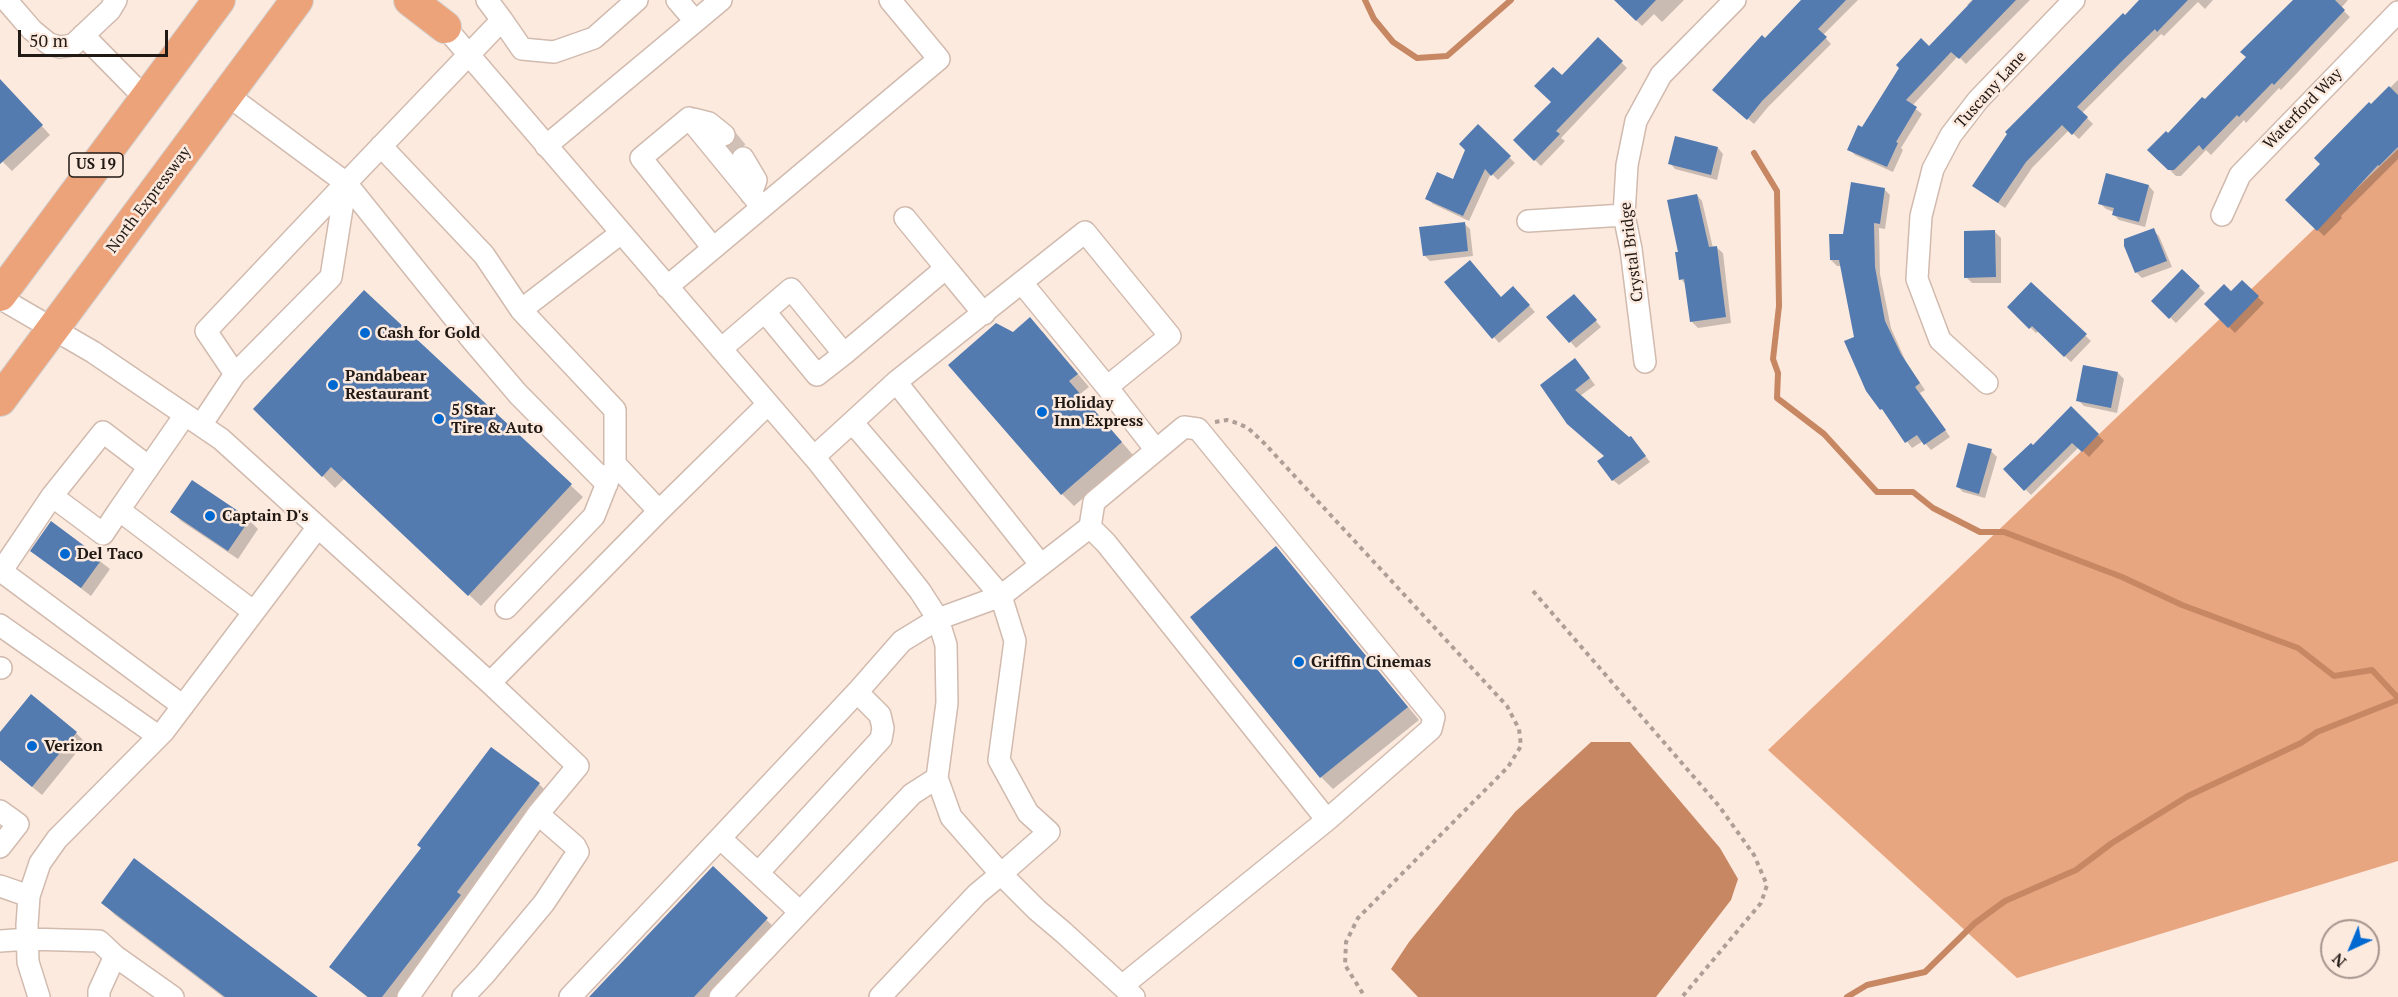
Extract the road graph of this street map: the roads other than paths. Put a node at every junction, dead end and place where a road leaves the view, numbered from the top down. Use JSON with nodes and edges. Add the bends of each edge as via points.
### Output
{"nodes":[{"id":1,"x":6,"y":0,"type":"edge"},
{"id":2,"x":116,"y":0,"type":"edge"},
{"id":3,"x":218,"y":0,"type":"edge"},
{"id":4,"x":297,"y":0,"type":"edge"},
{"id":5,"x":410,"y":0,"type":"edge"},
{"id":6,"x":429,"y":0,"type":"edge"},
{"id":7,"x":487,"y":0,"type":"edge"},
{"id":8,"x":637,"y":0,"type":"edge"},
{"id":9,"x":677,"y":0,"type":"edge"},
{"id":10,"x":721,"y":0,"type":"edge"},
{"id":11,"x":890,"y":0,"type":"edge"},
{"id":12,"x":1735,"y":0,"type":"edge"},
{"id":13,"x":2074,"y":0,"type":"edge"},
{"id":14,"x":2398,"y":12,"type":"edge"},
{"id":15,"x":502,"y":21,"type":"junction"},
{"id":16,"x":695,"y":21,"type":"junction"},
{"id":17,"x":445,"y":27,"type":"junction"},
{"id":18,"x":83,"y":35,"type":"junction"},
{"id":19,"x":468,"y":54,"type":"junction"},
{"id":20,"x":226,"y":94,"type":"junction"},
{"id":21,"x":146,"y":99,"type":"junction"},
{"id":22,"x":689,"y":118,"type":"junction"},
{"id":23,"x":724,"y":135,"type":"tunnel mouth"},
{"id":24,"x":381,"y":146,"type":"junction"},
{"id":25,"x":546,"y":146,"type":"junction"},
{"id":26,"x":743,"y":158,"type":"tunnel mouth"},
{"id":27,"x":346,"y":183,"type":"junction"},
{"id":28,"x":757,"y":200,"type":"junction"},
{"id":29,"x":1624,"y":215,"type":"junction"},
{"id":30,"x":2222,"y":215,"type":"dead end"},
{"id":31,"x":905,"y":218,"type":"dead end"},
{"id":32,"x":1528,"y":221,"type":"dead end"},
{"id":33,"x":621,"y":233,"type":"junction"},
{"id":34,"x":713,"y":248,"type":"junction"},
{"id":35,"x":946,"y":268,"type":"junction"},
{"id":36,"x":1022,"y":283,"type":"junction"},
{"id":37,"x":667,"y":287,"type":"junction"},
{"id":38,"x":0,"y":296,"type":"edge"},
{"id":39,"x":521,"y":310,"type":"junction"},
{"id":40,"x":765,"y":312,"type":"junction"},
{"id":41,"x":984,"y":314,"type":"junction"},
{"id":42,"x":52,"y":328,"type":"junction"},
{"id":43,"x":721,"y":349,"type":"junction"},
{"id":44,"x":844,"y":354,"type":"junction"},
{"id":45,"x":1645,"y":362,"type":"dead end"},
{"id":46,"x":235,"y":374,"type":"junction"},
{"id":47,"x":897,"y":382,"type":"junction"},
{"id":48,"x":1987,"y":383,"type":"dead end"},
{"id":49,"x":1107,"y":387,"type":"junction"},
{"id":50,"x":0,"y":400,"type":"edge"},
{"id":51,"x":768,"y":404,"type":"junction"},
{"id":52,"x":193,"y":420,"type":"junction"},
{"id":53,"x":848,"y":426,"type":"junction"},
{"id":54,"x":1156,"y":450,"type":"junction"},
{"id":55,"x":814,"y":457,"type":"junction"},
{"id":56,"x":615,"y":464,"type":"junction"},
{"id":57,"x":149,"y":467,"type":"junction"},
{"id":58,"x":607,"y":484,"type":"junction"},
{"id":59,"x":52,"y":496,"type":"junction"},
{"id":60,"x":119,"y":510,"type":"junction"},
{"id":61,"x":659,"y":511,"type":"junction"},
{"id":62,"x":318,"y":527,"type":"junction"},
{"id":63,"x":1090,"y":527,"type":"junction"},
{"id":64,"x":1041,"y":566,"type":"junction"},
{"id":65,"x":1,"y":572,"type":"edge"},
{"id":66,"x":1001,"y":596,"type":"junction"},
{"id":67,"x":506,"y":608,"type":"dead end"},
{"id":68,"x":254,"y":612,"type":"junction"},
{"id":69,"x":938,"y":619,"type":"junction"},
{"id":70,"x":0,"y":625,"type":"edge"},
{"id":71,"x":490,"y":683,"type":"junction"},
{"id":72,"x":857,"y":692,"type":"junction"},
{"id":73,"x":183,"y":706,"type":"junction"},
{"id":74,"x":158,"y":736,"type":"junction"},
{"id":75,"x":937,"y":778,"type":"junction"},
{"id":76,"x":0,"y":811,"type":"edge"},
{"id":77,"x":538,"y":814,"type":"junction"},
{"id":78,"x":1327,"y":820,"type":"junction"},
{"id":79,"x":720,"y":838,"type":"junction"},
{"id":80,"x":0,"y":847,"type":"edge"},
{"id":81,"x":758,"y":873,"type":"junction"},
{"id":82,"x":1000,"y":874,"type":"junction"},
{"id":83,"x":0,"y":886,"type":"edge"},
{"id":84,"x":29,"y":896,"type":"junction"},
{"id":85,"x":800,"y":912,"type":"junction"},
{"id":86,"x":28,"y":939,"type":"junction"},
{"id":87,"x":0,"y":941,"type":"edge"},
{"id":88,"x":115,"y":956,"type":"junction"},
{"id":89,"x":1128,"y":992,"type":"edge"},
{"id":90,"x":39,"y":997,"type":"edge"},
{"id":91,"x":99,"y":997,"type":"edge"},
{"id":92,"x":172,"y":997,"type":"edge"},
{"id":93,"x":408,"y":997,"type":"edge"},
{"id":94,"x":463,"y":997,"type":"edge"},
{"id":95,"x":570,"y":997,"type":"edge"},
{"id":96,"x":720,"y":997,"type":"edge"},
{"id":97,"x":880,"y":997,"type":"edge"}],
"edges":[{"from":1,"to":18,"type":"street","via":[[49,44],[73,45]]},
{"from":2,"to":18,"type":"street"},
{"from":3,"to":21,"type":"highway","number":"US 19"},
{"from":4,"to":20,"type":"highway","name":"North Expressway"},
{"from":5,"to":17,"type":"highway"},
{"from":6,"to":17,"type":"highway"},
{"from":7,"to":15,"type":"street"},
{"from":8,"to":15,"type":"street","via":[[594,38],[554,52],[522,49]]},
{"from":9,"to":16,"type":"street"},
{"from":10,"to":16,"type":"street"},
{"from":11,"to":28,"type":"street","via":[[939,59]]},
{"from":12,"to":29,"type":"street","name":"Crystal Bridge","via":[[1661,75],[1647,97],[1636,121],[1627,165]]},
{"from":13,"to":48,"type":"street","name":"Tuscany Lane","via":[[1978,100],[1951,135],[1933,169],[1921,216],[1917,279],[1940,340]]},
{"from":14,"to":30,"type":"street","name":"Waterford Way","via":[[2240,175]]},
{"from":15,"to":19,"type":"street"},
{"from":16,"to":25,"type":"street"},
{"from":17,"to":19,"type":"street"},
{"from":18,"to":21,"type":"street"},
{"from":19,"to":24,"type":"street"},
{"from":19,"to":25,"type":"street"},
{"from":20,"to":27,"type":"street"},
{"from":20,"to":42,"type":"highway","name":"North Expressway"},
{"from":21,"to":38,"type":"highway","number":"US 19"},
{"from":22,"to":23,"type":"street","via":[[709,123]]},
{"from":22,"to":28,"type":"street"},
{"from":22,"to":34,"type":"street","via":[[641,158]]},
{"from":24,"to":27,"type":"street"},
{"from":24,"to":39,"type":"street","via":[[484,255]]},
{"from":25,"to":33,"type":"street"},
{"from":26,"to":28,"type":"street","via":[[756,180]]},
{"from":27,"to":46,"type":"street","via":[[332,277]]},
{"from":27,"to":46,"type":"street","via":[[206,331]]},
{"from":27,"to":58,"type":"street","via":[[518,394]]},
{"from":28,"to":34,"type":"street"},
{"from":29,"to":32,"type":"street"},
{"from":29,"to":45,"type":"street","name":"Crystal Bridge"},
{"from":31,"to":35,"type":"street"},
{"from":33,"to":37,"type":"street"},
{"from":33,"to":39,"type":"street"},
{"from":34,"to":37,"type":"street"},
{"from":35,"to":41,"type":"street"},
{"from":35,"to":44,"type":"street"},
{"from":36,"to":41,"type":"street"},
{"from":36,"to":49,"type":"street"},
{"from":36,"to":49,"type":"street","via":[[1085,232],[1114,267],[1170,336]]},
{"from":37,"to":43,"type":"street"},
{"from":38,"to":42,"type":"street"},
{"from":39,"to":56,"type":"street","via":[[615,411]]},
{"from":40,"to":43,"type":"street"},
{"from":40,"to":44,"type":"street","via":[[817,375]]},
{"from":40,"to":44,"type":"street","via":[[792,290]]},
{"from":41,"to":47,"type":"street"},
{"from":42,"to":50,"type":"highway","name":"North Expressway"},
{"from":42,"to":52,"type":"street"},
{"from":43,"to":51,"type":"street"},
{"from":46,"to":52,"type":"street"},
{"from":47,"to":53,"type":"street"},
{"from":47,"to":64,"type":"street"},
{"from":49,"to":54,"type":"street"},
{"from":51,"to":55,"type":"street"},
{"from":51,"to":61,"type":"street"},
{"from":52,"to":57,"type":"street"},
{"from":52,"to":62,"type":"street","via":[[221,439]]},
{"from":53,"to":55,"type":"street"},
{"from":53,"to":66,"type":"street","via":[[858,429]]},
{"from":54,"to":63,"type":"street","via":[[1094,502]]},
{"from":54,"to":78,"type":"street","via":[[1184,426],[1198,429],[1434,717],[1431,729]]},
{"from":55,"to":69,"type":"street","via":[[921,591]]},
{"from":56,"to":58,"type":"street"},
{"from":56,"to":61,"type":"street"},
{"from":57,"to":59,"type":"street","via":[[102,432]]},
{"from":57,"to":60,"type":"street"},
{"from":58,"to":67,"type":"street","via":[[594,516]]},
{"from":59,"to":60,"type":"street","via":[[103,534]]},
{"from":59,"to":65,"type":"street"},
{"from":60,"to":68,"type":"street"},
{"from":61,"to":71,"type":"street"},
{"from":62,"to":68,"type":"street"},
{"from":62,"to":71,"type":"street"},
{"from":63,"to":64,"type":"street"},
{"from":63,"to":78,"type":"street"},
{"from":64,"to":66,"type":"street"},
{"from":65,"to":73,"type":"street"},
{"from":66,"to":69,"type":"street"},
{"from":66,"to":82,"type":"street","via":[[1015,641],[999,760],[1028,813],[1049,832]]},
{"from":68,"to":73,"type":"street"},
{"from":69,"to":72,"type":"street","via":[[902,641]]},
{"from":69,"to":75,"type":"street","via":[[946,645],[947,703]]},
{"from":70,"to":74,"type":"street"},
{"from":71,"to":77,"type":"street","via":[[578,766]]},
{"from":72,"to":79,"type":"street"},
{"from":72,"to":81,"type":"street","via":[[880,715],[880,739]]},
{"from":73,"to":74,"type":"street"},
{"from":74,"to":84,"type":"street","via":[[57,839],[40,863]]},
{"from":75,"to":82,"type":"street","via":[[951,818]]},
{"from":75,"to":85,"type":"street","via":[[912,794]]},
{"from":76,"to":80,"type":"street","via":[[18,824]]},
{"from":77,"to":93,"type":"street"},
{"from":77,"to":94,"type":"street","via":[[578,852],[537,911]]},
{"from":78,"to":89,"type":"street"},
{"from":79,"to":81,"type":"street"},
{"from":79,"to":95,"type":"street"},
{"from":81,"to":85,"type":"street"},
{"from":82,"to":89,"type":"street"},
{"from":82,"to":97,"type":"street"},
{"from":83,"to":84,"type":"street"},
{"from":84,"to":86,"type":"street"},
{"from":85,"to":96,"type":"street"},
{"from":86,"to":87,"type":"street"},
{"from":86,"to":88,"type":"street","via":[[99,941]]},
{"from":86,"to":90,"type":"street","via":[[28,963]]},
{"from":88,"to":91,"type":"street"},
{"from":88,"to":92,"type":"street"}]}
